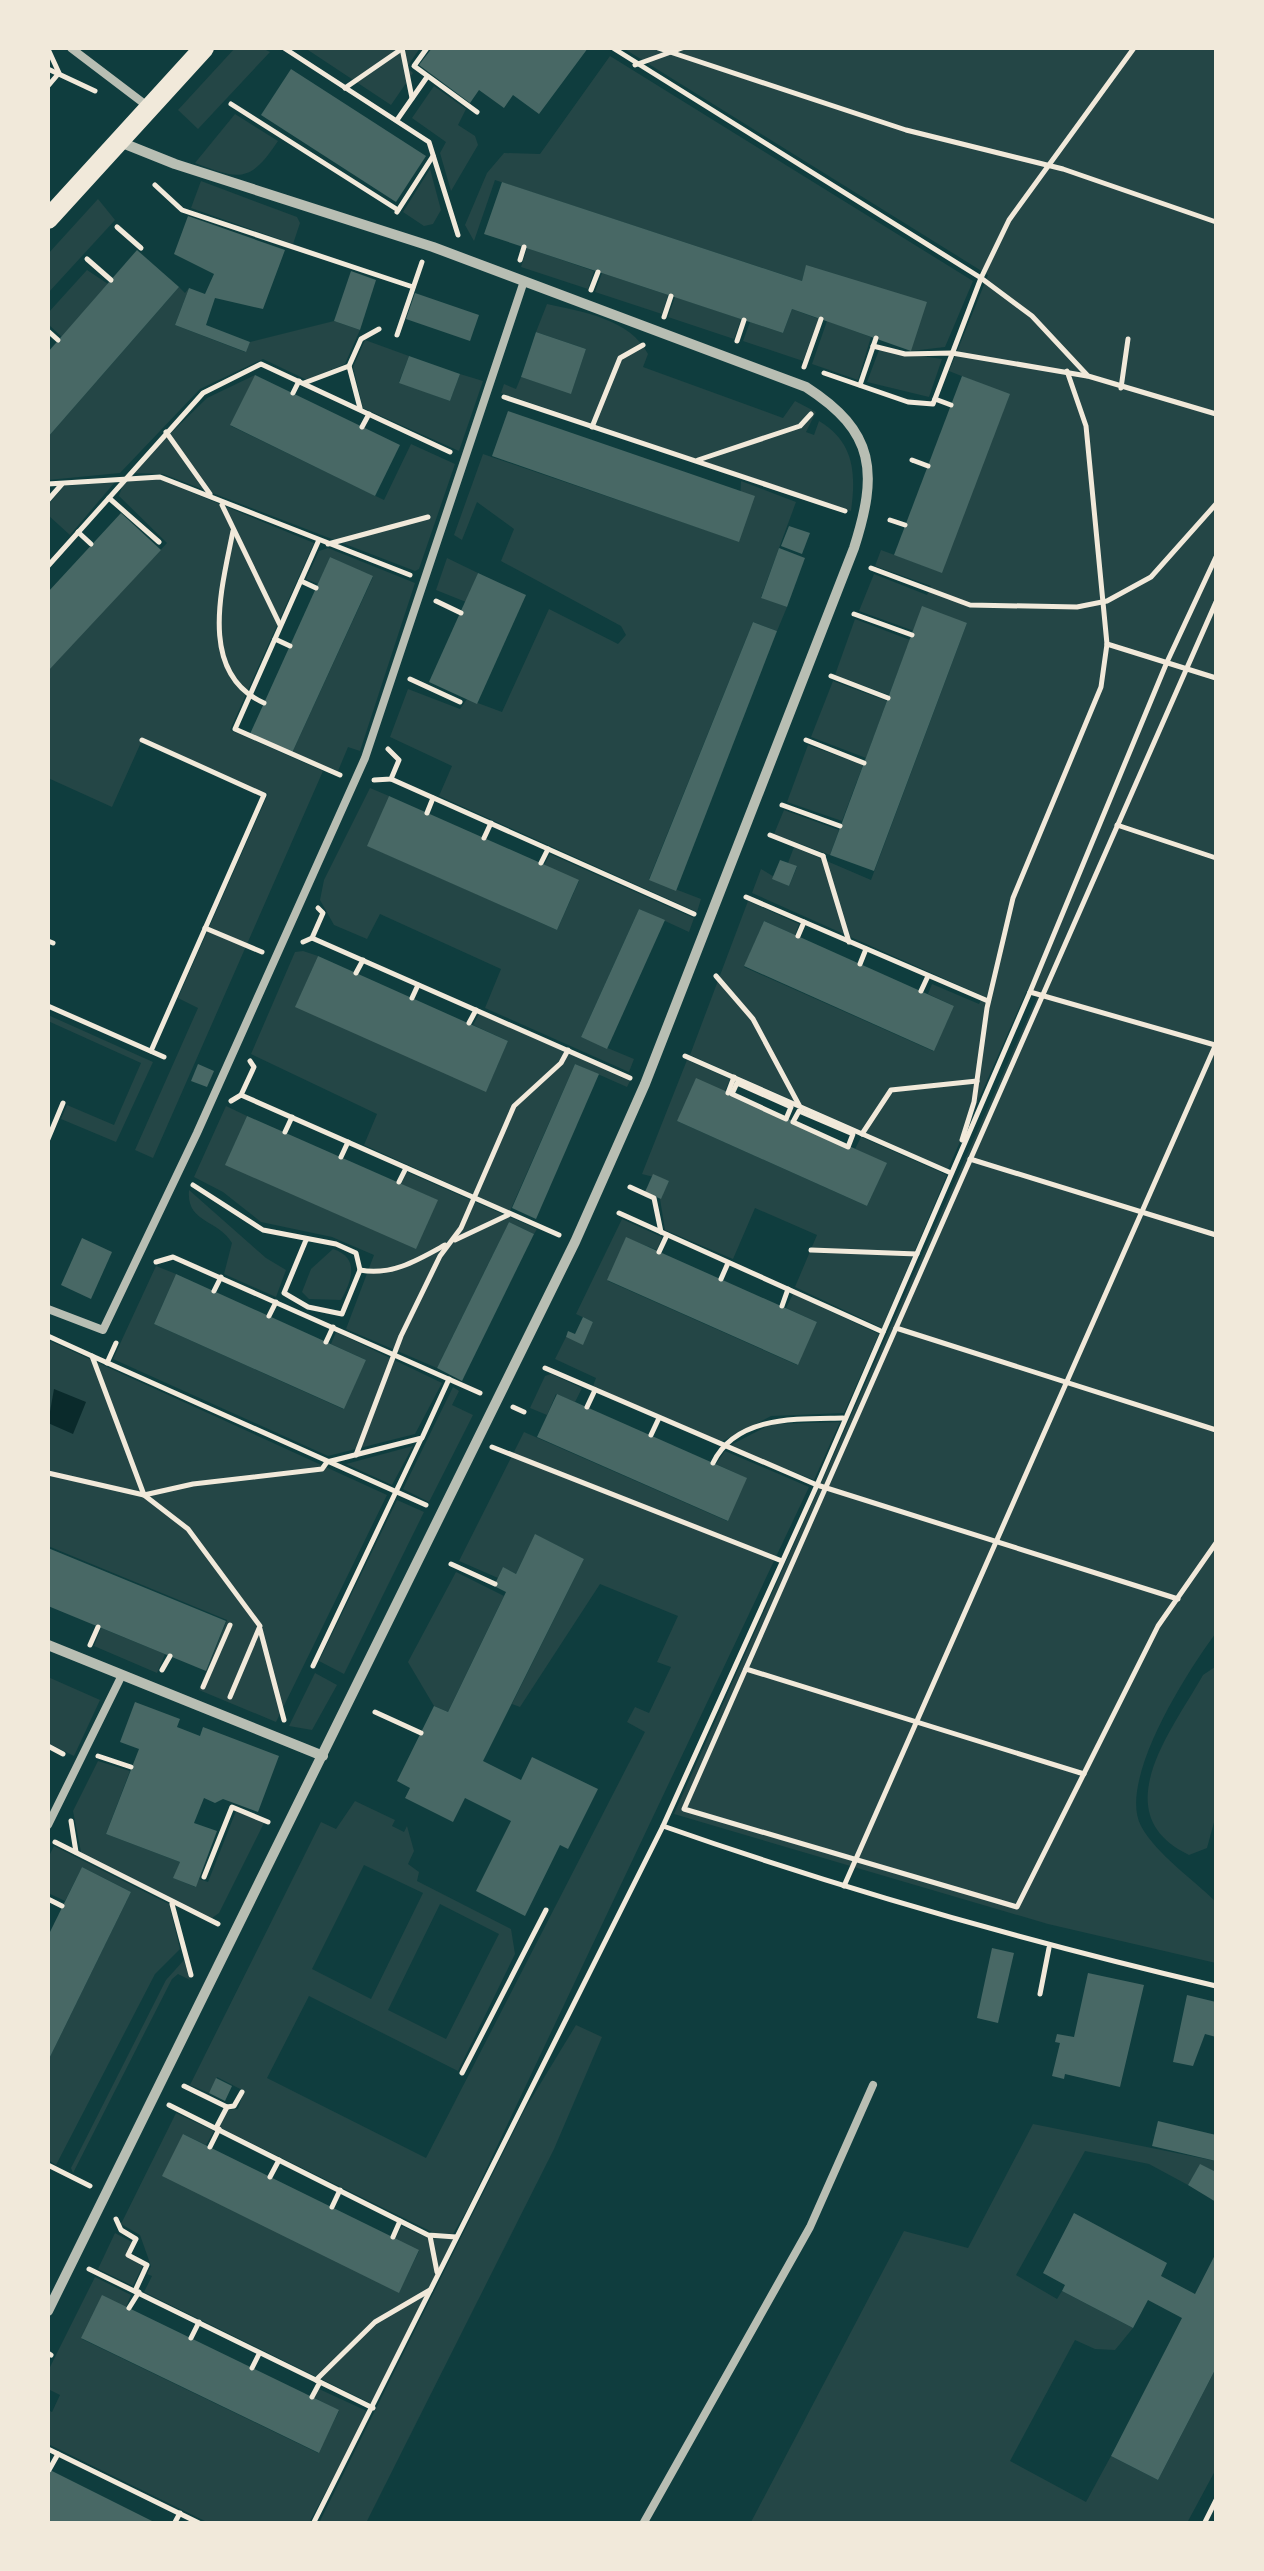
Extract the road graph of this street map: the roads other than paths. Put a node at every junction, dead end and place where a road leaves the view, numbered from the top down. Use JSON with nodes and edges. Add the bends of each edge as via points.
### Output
{"nodes":[{"id":1,"x":72,"y":48,"type":"edge"},
{"id":2,"x":204,"y":48,"type":"edge"},
{"id":3,"x":150,"y":108,"type":"junction"},
{"id":4,"x":120,"y":142,"type":"junction"},
{"id":5,"x":48,"y":219,"type":"edge"},
{"id":6,"x":524,"y":281,"type":"junction"},
{"id":7,"x":48,"y":1309,"type":"edge"},
{"id":8,"x":48,"y":1644,"type":"edge"},
{"id":9,"x":122,"y":1676,"type":"junction"},
{"id":10,"x":323,"y":1756,"type":"junction"},
{"id":11,"x":48,"y":1826,"type":"edge"},
{"id":12,"x":872,"y":2086,"type":"dead end"},
{"id":13,"x":48,"y":2311,"type":"edge"},
{"id":14,"x":643,"y":2524,"type":"edge"}],
"edges":[{"from":1,"to":3,"type":"lane"},
{"from":2,"to":3,"type":"main road"},
{"from":3,"to":4,"type":"main road"},
{"from":4,"to":5,"type":"main road"},
{"from":4,"to":6,"type":"street"},
{"from":6,"to":7,"type":"lane","via":[[354,781],[177,1177],[103,1330]]},
{"from":6,"to":10,"type":"street","via":[[782,376],[824,398],[858,433],[868,456],[864,518],[645,1084],[575,1242]]},
{"from":8,"to":9,"type":"street"},
{"from":9,"to":10,"type":"street"},
{"from":9,"to":11,"type":"lane"},
{"from":10,"to":13,"type":"street"},
{"from":12,"to":14,"type":"lane","via":[[810,2226]]}]}
